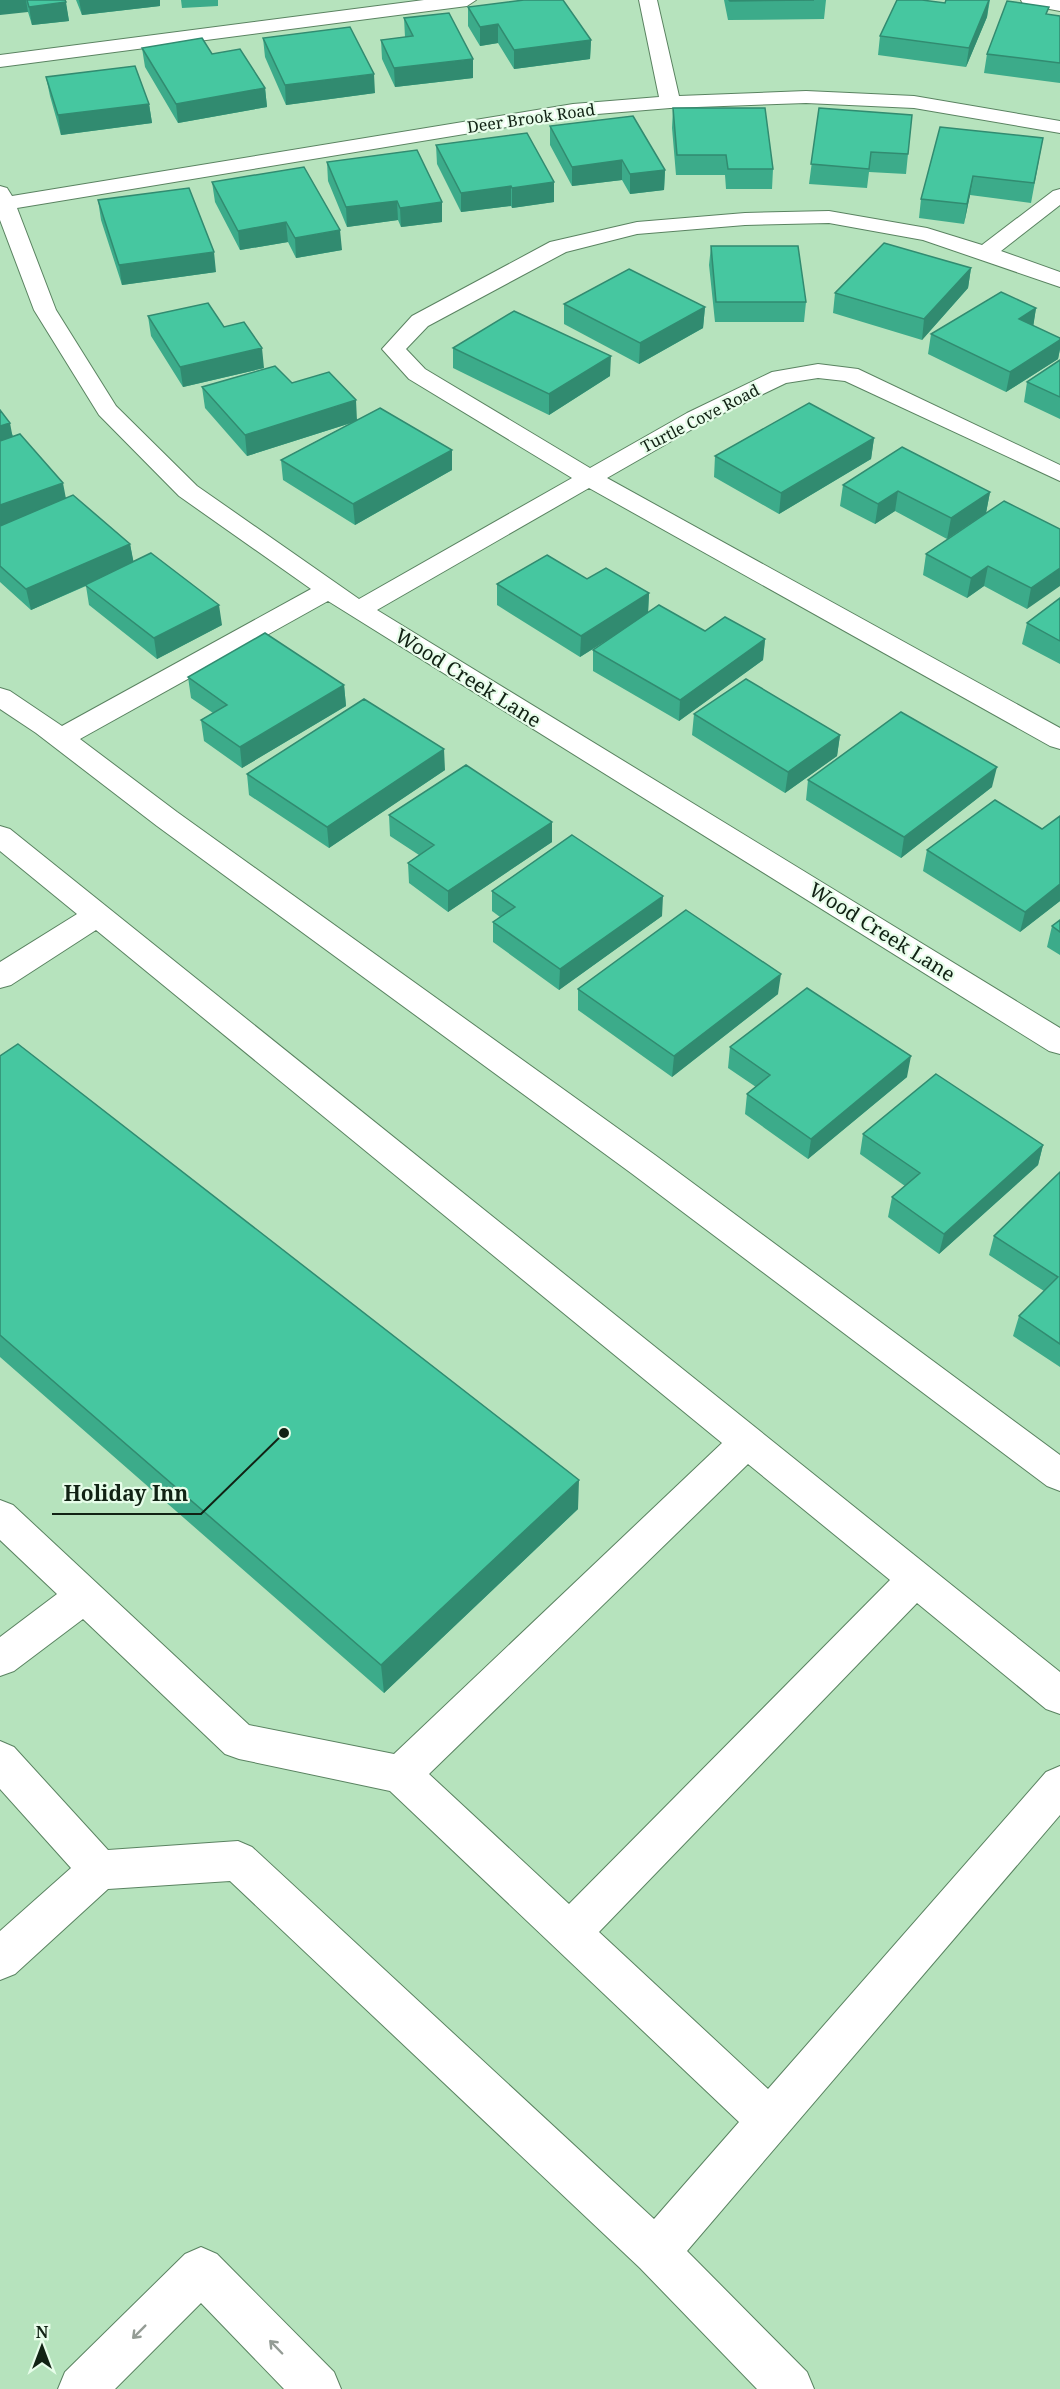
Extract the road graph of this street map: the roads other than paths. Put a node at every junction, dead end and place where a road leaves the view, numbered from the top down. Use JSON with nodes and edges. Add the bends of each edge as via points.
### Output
{"nodes":[{"id":1,"x":467,"y":0,"type":"edge"},
{"id":2,"x":648,"y":0,"type":"edge"},
{"id":3,"x":1030,"y":0,"type":"edge"},
{"id":4,"x":1060,"y":5,"type":"edge"},
{"id":5,"x":0,"y":61,"type":"edge"},
{"id":6,"x":670,"y":102,"type":"junction"},
{"id":7,"x":1060,"y":127,"type":"edge"},
{"id":8,"x":1060,"y":195,"type":"edge"},
{"id":9,"x":3,"y":197,"type":"edge"},
{"id":10,"x":985,"y":253,"type":"junction"},
{"id":11,"x":1060,"y":280,"type":"edge"},
{"id":12,"x":1060,"y":474,"type":"edge"},
{"id":13,"x":589,"y":478,"type":"junction"},
{"id":14,"x":329,"y":590,"type":"junction"},
{"id":15,"x":358,"y":610,"type":"junction"},
{"id":16,"x":0,"y":697,"type":"edge"},
{"id":17,"x":61,"y":738,"type":"junction"},
{"id":18,"x":1060,"y":740,"type":"edge"},
{"id":19,"x":0,"y":836,"type":"edge"},
{"id":20,"x":98,"y":915,"type":"junction"},
{"id":21,"x":0,"y":977,"type":"edge"},
{"id":22,"x":1060,"y":1043,"type":"edge"},
{"id":23,"x":747,"y":1443,"type":"junction"},
{"id":24,"x":1060,"y":1475,"type":"edge"},
{"id":25,"x":0,"y":1516,"type":"edge"},
{"id":26,"x":916,"y":1579,"type":"junction"},
{"id":27,"x":85,"y":1595,"type":"junction"},
{"id":28,"x":0,"y":1659,"type":"edge"},
{"id":29,"x":1060,"y":1696,"type":"edge"},
{"id":30,"x":0,"y":1760,"type":"edge"},
{"id":31,"x":401,"y":1774,"type":"junction"},
{"id":32,"x":1060,"y":1785,"type":"edge"},
{"id":33,"x":99,"y":1870,"type":"junction"},
{"id":34,"x":569,"y":1933,"type":"junction"},
{"id":35,"x":0,"y":1959,"type":"edge"},
{"id":36,"x":769,"y":2120,"type":"junction"},
{"id":37,"x":656,"y":2252,"type":"junction"},
{"id":38,"x":82,"y":2389,"type":"edge"},
{"id":39,"x":317,"y":2389,"type":"edge"},
{"id":40,"x":790,"y":2389,"type":"edge"}],
"edges":[{"from":1,"to":5,"type":"street"},
{"from":2,"to":6,"type":"street"},
{"from":3,"to":4,"type":"street"},
{"from":6,"to":7,"type":"street","name":"Deer Brook Road","via":[[806,97],[914,102]]},
{"from":6,"to":9,"type":"street","name":"Deer Brook Road","via":[[573,110]]},
{"from":8,"to":10,"type":"street"},
{"from":9,"to":14,"type":"street","name":"Wood Creek Lane","via":[[45,310],[107,410],[188,491]]},
{"from":10,"to":11,"type":"street"},
{"from":10,"to":13,"type":"street","via":[[927,234],[829,218],[745,219],[638,228],[558,247],[420,321],[393,349],[417,375]]},
{"from":12,"to":13,"type":"street","name":"Turtle Cove Road","via":[[850,374],[818,371],[780,377],[695,418]]},
{"from":13,"to":15,"type":"street","name":"Turtle Cove Road"},
{"from":13,"to":18,"type":"street"},
{"from":14,"to":15,"type":"street","name":"Wood Creek Lane"},
{"from":14,"to":17,"type":"street"},
{"from":15,"to":22,"type":"street","name":"Wood Creek Lane"},
{"from":16,"to":17,"type":"street"},
{"from":17,"to":24,"type":"street"},
{"from":19,"to":20,"type":"street"},
{"from":20,"to":21,"type":"street"},
{"from":20,"to":23,"type":"street"},
{"from":23,"to":26,"type":"street"},
{"from":23,"to":31,"type":"street"},
{"from":25,"to":27,"type":"street"},
{"from":26,"to":29,"type":"street"},
{"from":26,"to":34,"type":"street"},
{"from":27,"to":28,"type":"street"},
{"from":27,"to":31,"type":"street","via":[[239,1741]]},
{"from":30,"to":33,"type":"street"},
{"from":31,"to":34,"type":"street"},
{"from":32,"to":36,"type":"street"},
{"from":33,"to":35,"type":"street"},
{"from":33,"to":37,"type":"street","via":[[238,1861]]},
{"from":34,"to":36,"type":"street"},
{"from":36,"to":37,"type":"street"},
{"from":37,"to":40,"type":"street"},
{"from":39,"to":38,"type":"street","one_way":true,"via":[[201,2270]]}]}
